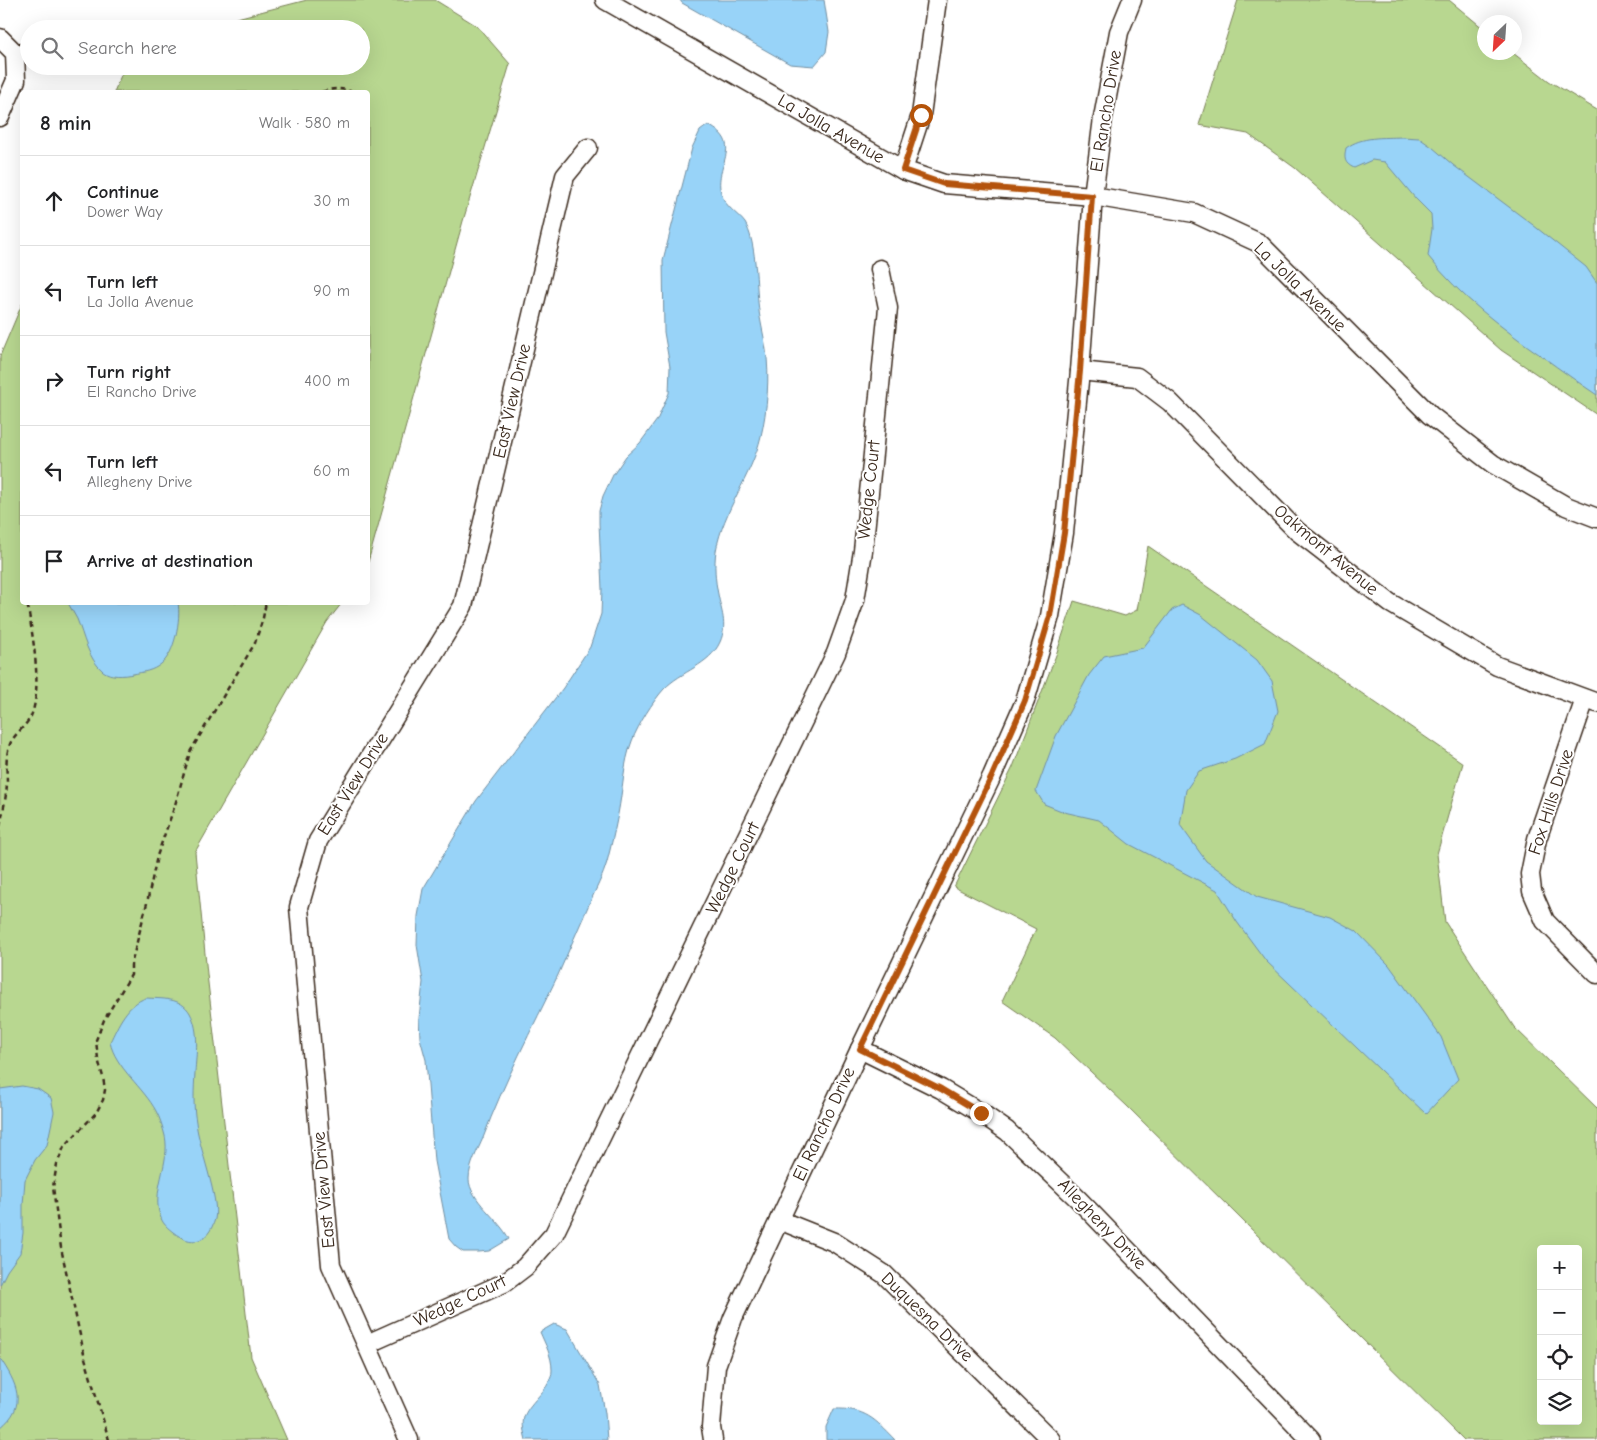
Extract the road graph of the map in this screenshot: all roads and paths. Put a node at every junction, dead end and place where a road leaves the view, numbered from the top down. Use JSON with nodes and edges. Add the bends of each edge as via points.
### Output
{"nodes":[{"id":1,"x":605,"y":0,"type":"edge"},
{"id":2,"x":937,"y":0,"type":"edge"},
{"id":3,"x":1132,"y":0,"type":"edge"},
{"id":4,"x":0,"y":38,"type":"edge"},
{"id":5,"x":327,"y":90,"type":"edge"},
{"id":6,"x":348,"y":90,"type":"edge"},
{"id":7,"x":0,"y":117,"type":"edge"},
{"id":8,"x":588,"y":148,"type":"dead end"},
{"id":9,"x":903,"y":170,"type":"junction"},
{"id":10,"x":1092,"y":196,"type":"junction"},
{"id":11,"x":880,"y":269,"type":"dead end"},
{"id":12,"x":1080,"y":371,"type":"junction"},
{"id":13,"x":1597,"y":518,"type":"edge"},
{"id":14,"x":28,"y":605,"type":"edge"},
{"id":15,"x":265,"y":605,"type":"edge"},
{"id":16,"x":1591,"y":701,"type":"edge"},
{"id":17,"x":0,"y":826,"type":"edge"},
{"id":18,"x":1597,"y":974,"type":"edge"},
{"id":19,"x":860,"y":1049,"type":"junction"},
{"id":20,"x":780,"y":1220,"type":"junction"},
{"id":21,"x":367,"y":1344,"type":"junction"},
{"id":22,"x":110,"y":1440,"type":"edge"},
{"id":23,"x":410,"y":1440,"type":"edge"},
{"id":24,"x":713,"y":1440,"type":"edge"},
{"id":25,"x":1050,"y":1440,"type":"edge"},
{"id":26,"x":1311,"y":1440,"type":"edge"}],
"edges":[{"from":1,"to":9,"type":"street","name":"La Jolla Avenue"},
{"from":2,"to":9,"type":"street","via":[[921,115]]},
{"from":3,"to":10,"type":"street","name":"El Rancho Drive","via":[[1119,32]]},
{"from":4,"to":7,"type":"street","via":[[15,53],[16,80]]},
{"from":5,"to":6,"type":"path"},
{"from":8,"to":21,"type":"street","name":"East View Drive","via":[[565,176],[463,606],[318,841],[299,908],[331,1265]]},
{"from":9,"to":10,"type":"street","name":"La Jolla Avenue","via":[[944,184]]},
{"from":10,"to":12,"type":"street","name":"El Rancho Drive"},
{"from":10,"to":13,"type":"street","name":"La Jolla Avenue","via":[[1194,213],[1258,243],[1430,415],[1493,464],[1566,506]]},
{"from":11,"to":21,"type":"street","name":"Wedge Court","via":[[888,308],[863,551],[855,600],[836,654],[554,1234],[525,1267],[504,1282]]},
{"from":12,"to":16,"type":"street","name":"Oakmont Avenue","via":[[1137,377],[1170,402],[1297,531],[1390,603],[1497,666]]},
{"from":12,"to":19,"type":"street","name":"El Rancho Drive","via":[[1064,533],[1050,616],[1025,701]]},
{"from":14,"to":17,"type":"path","via":[[34,640],[35,696],[31,716],[9,744]]},
{"from":15,"to":22,"type":"path","via":[[255,643],[190,752],[157,856],[131,975],[96,1040],[104,1077],[103,1100],[96,1113],[64,1147],[53,1187],[61,1248],[85,1358]]},
{"from":16,"to":18,"type":"street","name":"Fox Hills Drive","via":[[1537,839],[1530,874],[1532,891],[1545,921]]},
{"from":19,"to":20,"type":"street","name":"El Rancho Drive"},
{"from":19,"to":26,"type":"street","name":"Allegheny Drive","via":[[941,1089],[1007,1131],[1078,1199]]},
{"from":20,"to":24,"type":"street","name":"El Rancho Drive","via":[[733,1318],[716,1366],[711,1427]]},
{"from":20,"to":25,"type":"street","name":"Duquesna Drive","via":[[834,1242],[884,1274]]},
{"from":21,"to":23,"type":"street","name":"East View Drive"}]}
